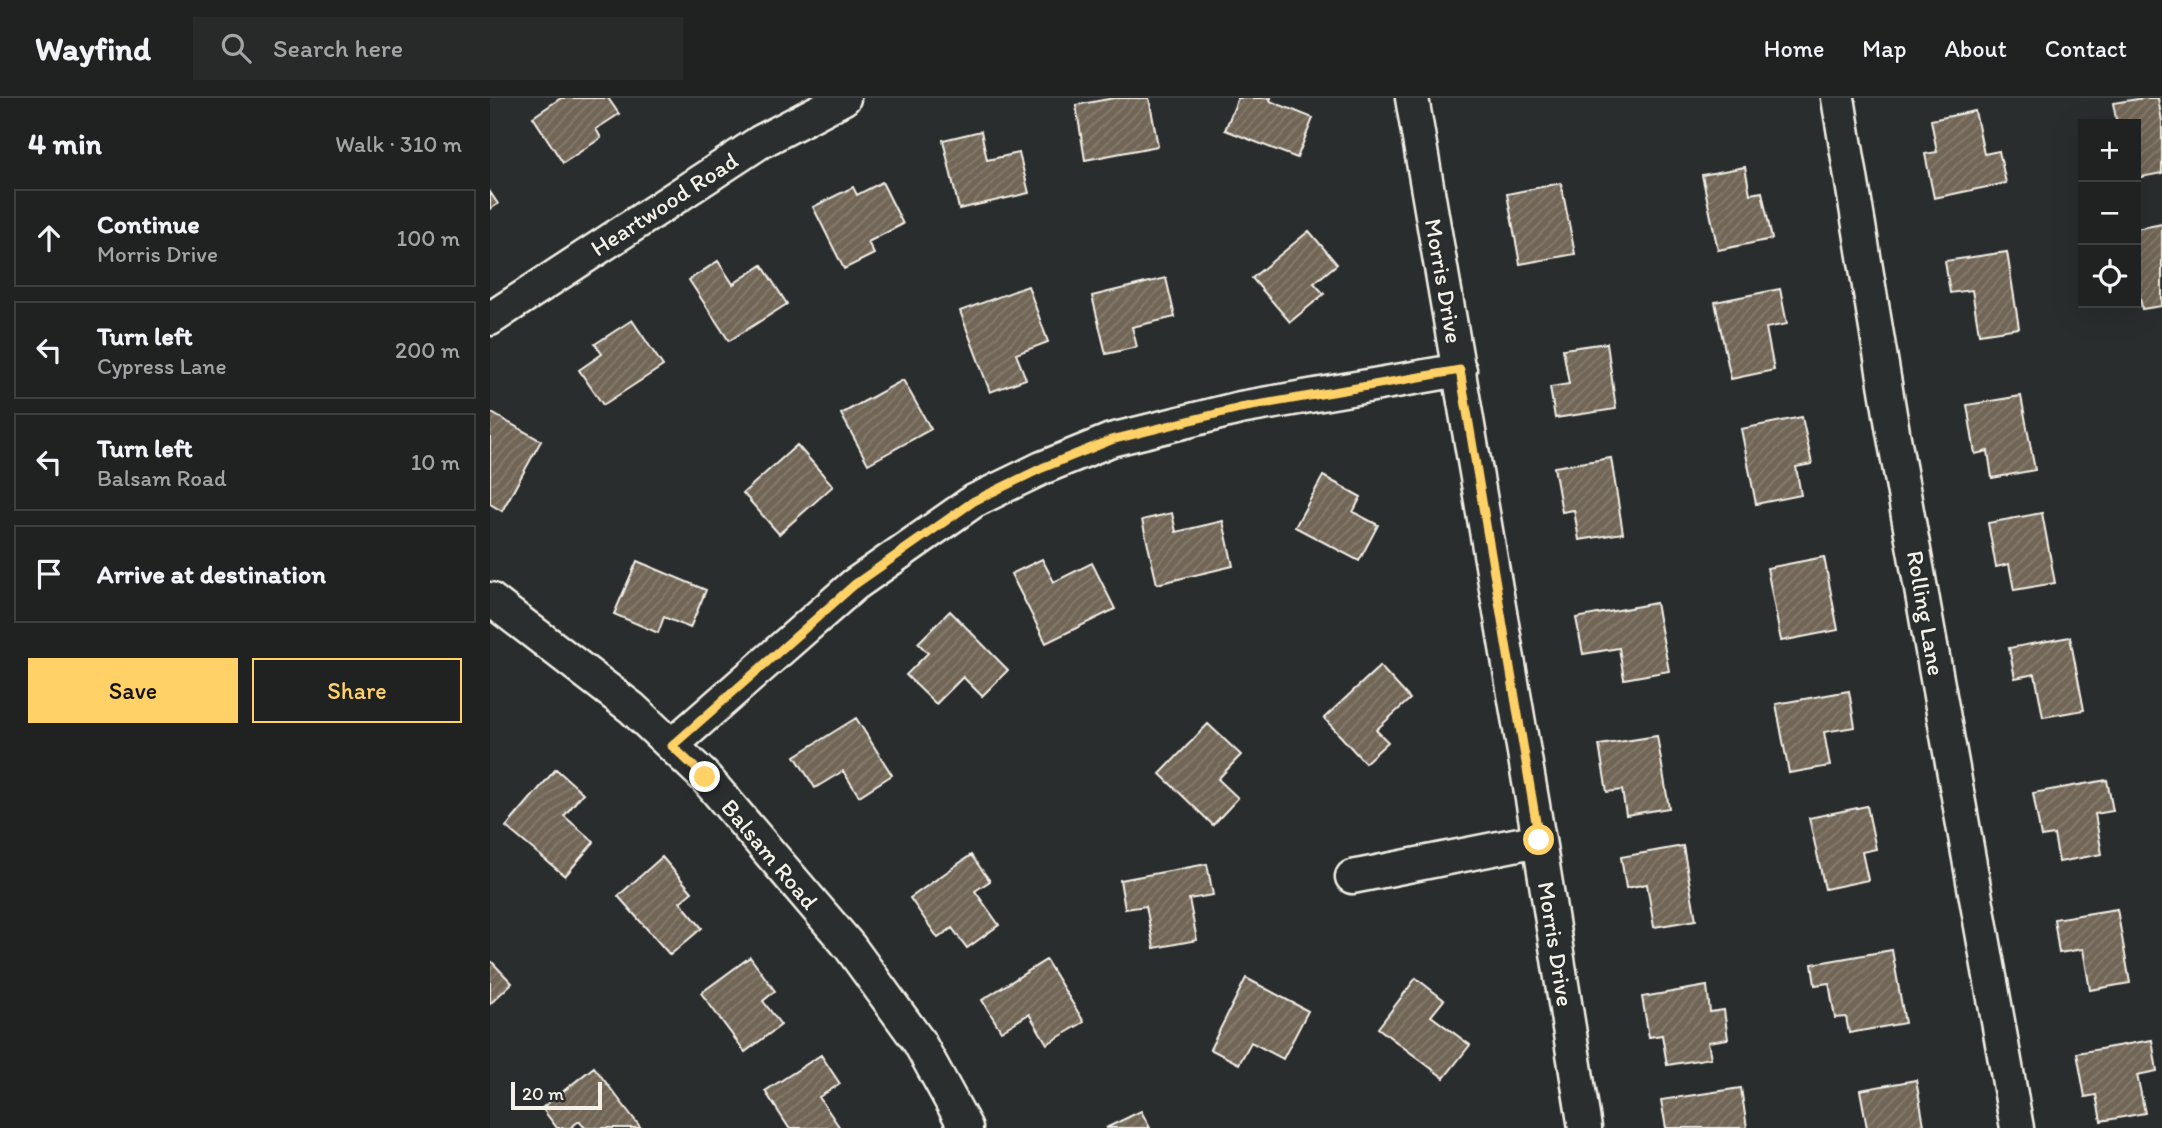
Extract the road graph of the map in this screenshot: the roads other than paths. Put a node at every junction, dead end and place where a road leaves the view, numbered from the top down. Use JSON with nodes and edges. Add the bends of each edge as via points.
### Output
{"nodes":[{"id":1,"x":844,"y":98,"type":"edge"},
{"id":2,"x":1412,"y":98,"type":"edge"},
{"id":3,"x":1838,"y":98,"type":"edge"},
{"id":4,"x":490,"y":319,"type":"edge"},
{"id":5,"x":1460,"y":370,"type":"junction"},
{"id":6,"x":490,"y":599,"type":"edge"},
{"id":7,"x":672,"y":746,"type":"junction"},
{"id":8,"x":1539,"y":840,"type":"junction"},
{"id":9,"x":1352,"y":877,"type":"dead end"},
{"id":10,"x":966,"y":1128,"type":"edge"},
{"id":11,"x":1585,"y":1128,"type":"edge"},
{"id":12,"x":2017,"y":1128,"type":"edge"}],
"edges":[{"from":1,"to":4,"type":"street","name":"Heartwood Road","via":[[760,142]]},
{"from":2,"to":5,"type":"street","name":"Morris Drive"},
{"from":3,"to":12,"type":"street","name":"Rolling Lane"},
{"from":5,"to":7,"type":"street","via":[[1240,408],[1111,440],[1042,468],[974,501],[854,585]]},
{"from":5,"to":8,"type":"street","name":"Morris Drive"},
{"from":6,"to":7,"type":"street","name":"Balsam Road","via":[[632,708]]},
{"from":7,"to":10,"type":"street","name":"Balsam Road","via":[[705,777],[850,947],[919,1042]]},
{"from":8,"to":9,"type":"street"},
{"from":8,"to":11,"type":"street","name":"Morris Drive"}]}
